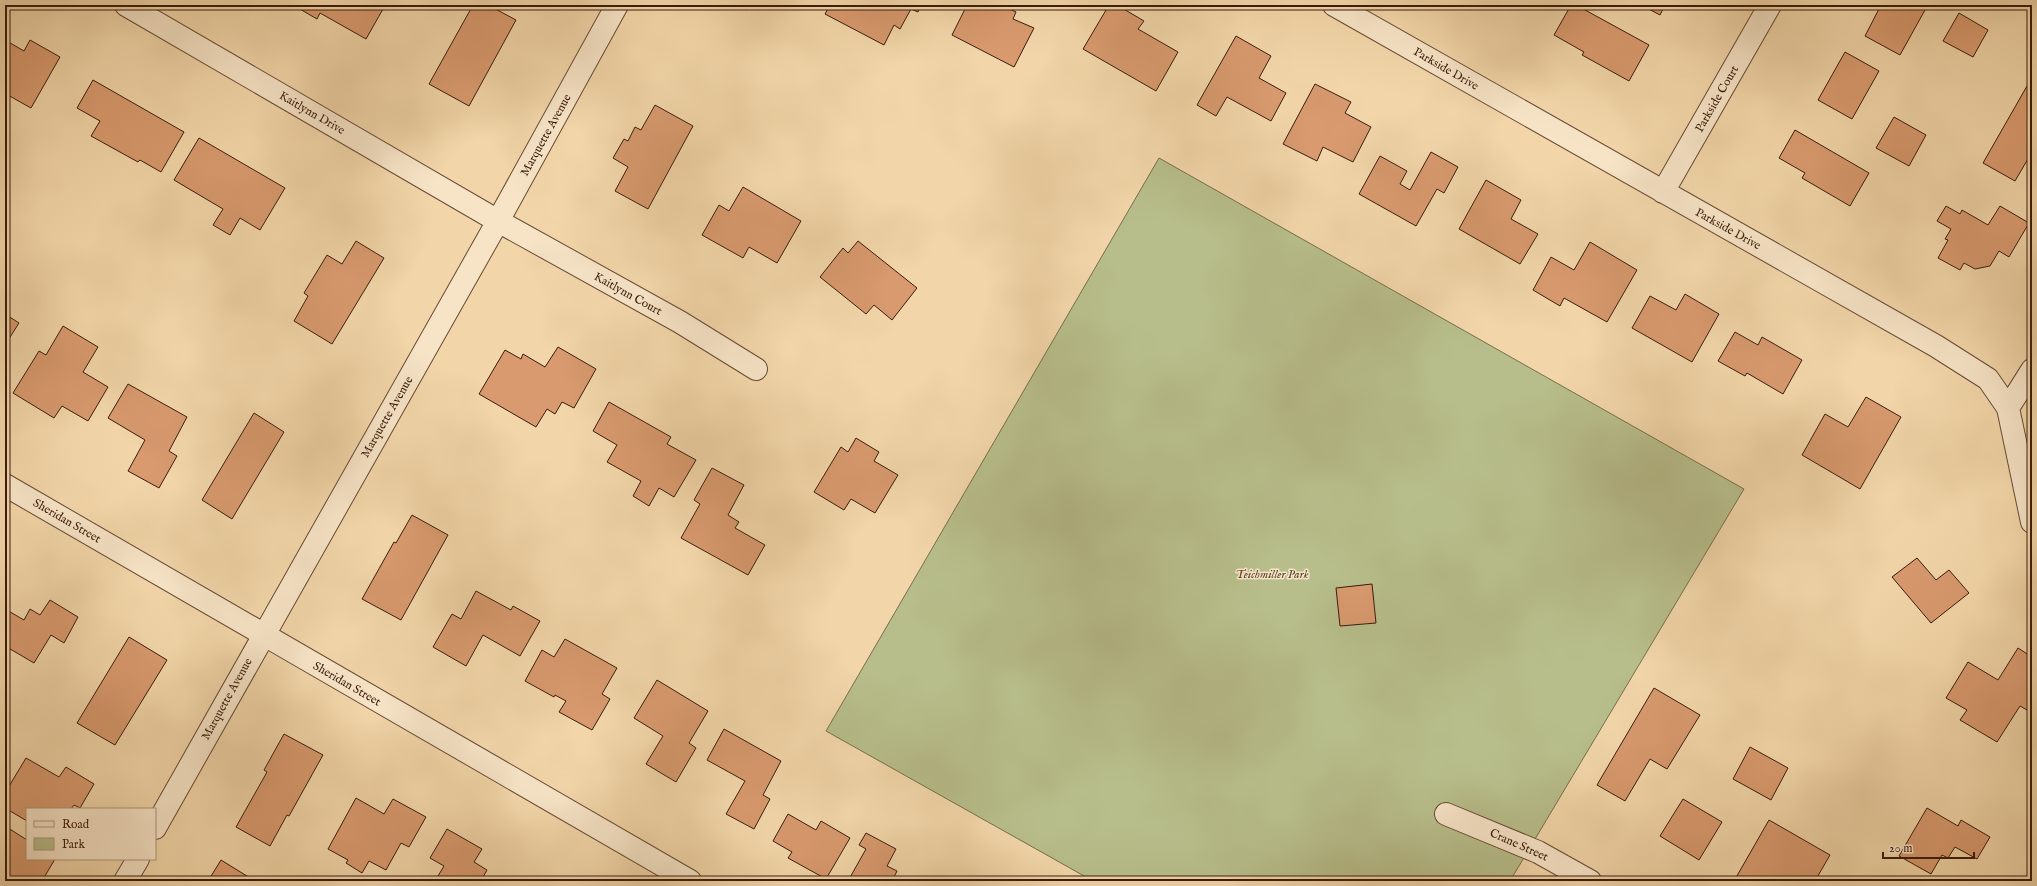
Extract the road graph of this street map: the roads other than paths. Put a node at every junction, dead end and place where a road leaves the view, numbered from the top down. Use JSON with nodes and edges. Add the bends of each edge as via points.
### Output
{"nodes":[{"id":1,"x":126,"y":5,"type":"edge"},
{"id":2,"x":617,"y":5,"type":"edge"},
{"id":3,"x":1334,"y":5,"type":"edge"},
{"id":4,"x":1770,"y":5,"type":"edge"},
{"id":5,"x":1663,"y":192,"type":"junction"},
{"id":6,"x":498,"y":221,"type":"junction"},
{"id":7,"x":756,"y":369,"type":"dead end"},
{"id":8,"x":2032,"y":370,"type":"edge"},
{"id":9,"x":2008,"y":408,"type":"junction"},
{"id":10,"x":5,"y":485,"type":"edge"},
{"id":11,"x":2032,"y":522,"type":"edge"},
{"id":12,"x":263,"y":635,"type":"junction"},
{"id":13,"x":1446,"y":814,"type":"dead end"},
{"id":14,"x":156,"y":826,"type":"edge"},
{"id":15,"x":137,"y":860,"type":"edge"},
{"id":16,"x":126,"y":881,"type":"edge"},
{"id":17,"x":690,"y":881,"type":"edge"},
{"id":18,"x":1590,"y":881,"type":"edge"}],
"edges":[{"from":1,"to":6,"type":"street","name":"Kaitlynn Drive"},
{"from":2,"to":6,"type":"street","name":"Marquette Avenue"},
{"from":3,"to":5,"type":"street","name":"Parkside Drive"},
{"from":4,"to":5,"type":"street","name":"Parkside Court"},
{"from":5,"to":9,"type":"street","name":"Parkside Drive","via":[[1965,363],[1988,379]]},
{"from":6,"to":7,"type":"street","name":"Kaitlynn Court","via":[[680,322]]},
{"from":6,"to":12,"type":"street","name":"Marquette Avenue"},
{"from":8,"to":9,"type":"street"},
{"from":9,"to":11,"type":"street","name":"Parkside Drive"},
{"from":10,"to":12,"type":"street","name":"Sheridan Street"},
{"from":12,"to":14,"type":"street","name":"Marquette Avenue"},
{"from":12,"to":17,"type":"street","name":"Sheridan Street"},
{"from":13,"to":18,"type":"street","name":"Crane Street","via":[[1538,852]]},
{"from":15,"to":16,"type":"street"}]}
